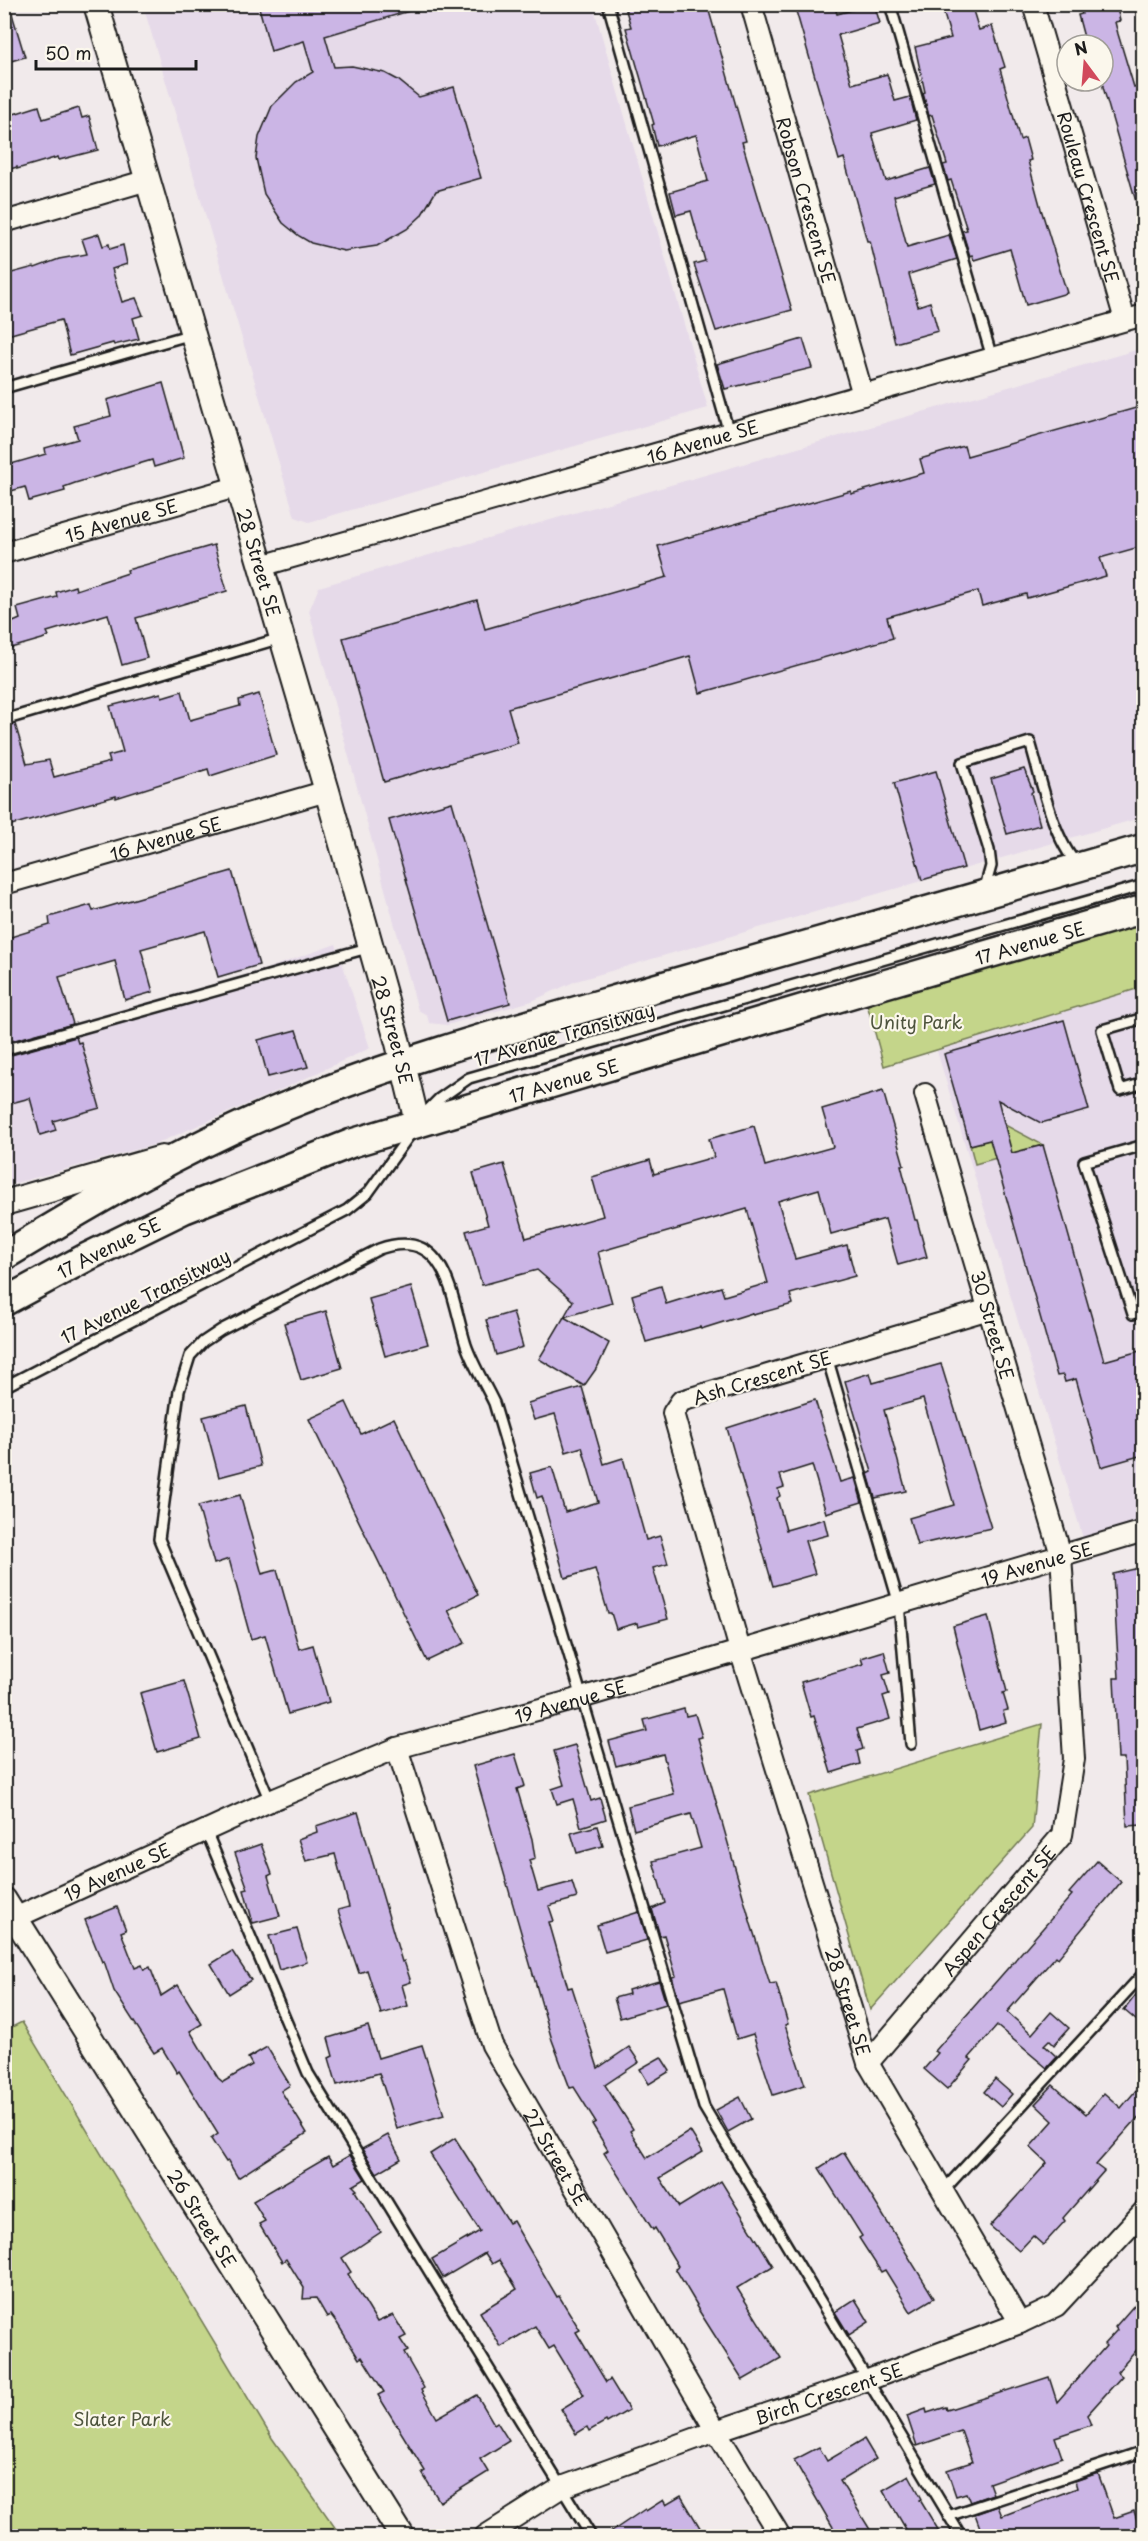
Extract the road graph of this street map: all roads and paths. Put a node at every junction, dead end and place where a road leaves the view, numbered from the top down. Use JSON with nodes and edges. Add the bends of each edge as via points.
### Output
{"nodes":[{"id":1,"x":96,"y":4,"type":"edge"},
{"id":2,"x":608,"y":4,"type":"edge"},
{"id":3,"x":751,"y":4,"type":"edge"},
{"id":4,"x":890,"y":4,"type":"edge"},
{"id":5,"x":1033,"y":4,"type":"edge"},
{"id":6,"x":148,"y":180,"type":"junction"},
{"id":7,"x":4,"y":222,"type":"edge"},
{"id":8,"x":1134,"y":318,"type":"edge"},
{"id":9,"x":192,"y":334,"type":"junction"},
{"id":10,"x":992,"y":358,"type":"junction"},
{"id":11,"x":4,"y":388,"type":"edge"},
{"id":12,"x":863,"y":394,"type":"junction"},
{"id":13,"x":729,"y":433,"type":"junction"},
{"id":14,"x":236,"y":487,"type":"junction"},
{"id":15,"x":4,"y":553,"type":"edge"},
{"id":16,"x":261,"y":566,"type":"junction"},
{"id":17,"x":282,"y":638,"type":"junction"},
{"id":18,"x":4,"y":720,"type":"edge"},
{"id":19,"x":327,"y":791,"type":"junction"},
{"id":20,"x":1143,"y":848,"type":"edge"},
{"id":21,"x":1079,"y":866,"type":"junction"},
{"id":22,"x":4,"y":884,"type":"edge"},
{"id":23,"x":1143,"y":885,"type":"edge"},
{"id":24,"x":983,"y":894,"type":"junction"},
{"id":25,"x":1143,"y":909,"type":"edge"},
{"id":26,"x":370,"y":947,"type":"junction"},
{"id":27,"x":1143,"y":1018,"type":"edge"},
{"id":28,"x":4,"y":1050,"type":"edge"},
{"id":29,"x":404,"y":1064,"type":"junction"},
{"id":30,"x":1143,"y":1083,"type":"edge"},
{"id":31,"x":925,"y":1094,"type":"dead end"},
{"id":32,"x":417,"y":1122,"type":"junction"},
{"id":33,"x":1143,"y":1144,"type":"edge"},
{"id":34,"x":187,"y":1151,"type":"junction"},
{"id":35,"x":4,"y":1203,"type":"edge"},
{"id":36,"x":4,"y":1256,"type":"edge"},
{"id":37,"x":6,"y":1302,"type":"edge"},
{"id":38,"x":989,"y":1309,"type":"junction"},
{"id":39,"x":1143,"y":1311,"type":"edge"},
{"id":40,"x":827,"y":1358,"type":"junction"},
{"id":41,"x":4,"y":1387,"type":"edge"},
{"id":42,"x":1143,"y":1531,"type":"edge"},
{"id":43,"x":1062,"y":1555,"type":"junction"},
{"id":44,"x":899,"y":1604,"type":"junction"},
{"id":45,"x":740,"y":1650,"type":"junction"},
{"id":46,"x":581,"y":1698,"type":"junction"},
{"id":47,"x":911,"y":1744,"type":"dead end"},
{"id":48,"x":397,"y":1748,"type":"junction"},
{"id":49,"x":270,"y":1802,"type":"junction"},
{"id":50,"x":206,"y":1832,"type":"junction"},
{"id":51,"x":10,"y":1909,"type":"edge"},
{"id":52,"x":1143,"y":1973,"type":"edge"},
{"id":53,"x":868,"y":2063,"type":"junction"},
{"id":54,"x":942,"y":2192,"type":"junction"},
{"id":55,"x":1143,"y":2211,"type":"edge"},
{"id":56,"x":1020,"y":2323,"type":"junction"},
{"id":57,"x":868,"y":2380,"type":"junction"},
{"id":58,"x":716,"y":2430,"type":"junction"},
{"id":59,"x":1143,"y":2451,"type":"edge"},
{"id":60,"x":562,"y":2487,"type":"junction"},
{"id":61,"x":948,"y":2516,"type":"junction"},
{"id":62,"x":402,"y":2536,"type":"edge"},
{"id":63,"x":485,"y":2536,"type":"edge"},
{"id":64,"x":591,"y":2536,"type":"edge"},
{"id":65,"x":780,"y":2536,"type":"edge"},
{"id":66,"x":961,"y":2536,"type":"edge"}],
"edges":[{"from":1,"to":6,"type":"street","name":"28 Street SE"},
{"from":2,"to":13,"type":"lane"},
{"from":3,"to":12,"type":"street","name":"Robson Crescent SE"},
{"from":4,"to":10,"type":"lane"},
{"from":5,"to":8,"type":"street","name":"Rouleau Crescent SE"},
{"from":6,"to":7,"type":"street"},
{"from":6,"to":9,"type":"street","name":"28 Street SE"},
{"from":8,"to":10,"type":"street","name":"16 Avenue SE"},
{"from":9,"to":11,"type":"lane"},
{"from":9,"to":14,"type":"street","name":"28 Street SE"},
{"from":10,"to":12,"type":"street","name":"16 Avenue SE"},
{"from":12,"to":13,"type":"street","name":"16 Avenue SE"},
{"from":13,"to":16,"type":"street","name":"16 Avenue SE"},
{"from":14,"to":15,"type":"street","name":"15 Avenue SE"},
{"from":14,"to":16,"type":"street","name":"28 Street SE"},
{"from":16,"to":17,"type":"street","name":"28 Street SE"},
{"from":17,"to":18,"type":"lane"},
{"from":17,"to":19,"type":"street","name":"28 Street SE"},
{"from":19,"to":22,"type":"street","name":"16 Avenue SE"},
{"from":19,"to":26,"type":"street","name":"28 Street SE"},
{"from":20,"to":21,"type":"main road"},
{"from":21,"to":24,"type":"main road"},
{"from":21,"to":24,"type":"lane","via":[[1058,835],[1030,742],[962,763],[991,866]]},
{"from":23,"to":32,"type":"lane","name":"17 Avenue Transitway","via":[[470,1078],[439,1099]]},
{"from":24,"to":29,"type":"main road"},
{"from":25,"to":32,"type":"main road","name":"17 Avenue SE"},
{"from":26,"to":28,"type":"lane"},
{"from":26,"to":29,"type":"street","name":"28 Street SE"},
{"from":27,"to":30,"type":"lane","via":[[1102,1030],[1120,1090]]},
{"from":29,"to":32,"type":"street","name":"28 Street SE"},
{"from":29,"to":34,"type":"main road","via":[[284,1107]]},
{"from":31,"to":38,"type":"street","name":"30 Street SE"},
{"from":32,"to":37,"type":"main road","name":"17 Avenue SE","via":[[341,1147],[185,1209]]},
{"from":32,"to":41,"type":"lane","name":"17 Avenue Transitway","via":[[378,1180],[347,1210]]},
{"from":33,"to":39,"type":"lane","via":[[1084,1162],[1132,1314]]},
{"from":34,"to":35,"type":"street"},
{"from":34,"to":36,"type":"main road"},
{"from":38,"to":40,"type":"street","name":"Ash Crescent SE"},
{"from":38,"to":43,"type":"street","name":"30 Street SE"},
{"from":40,"to":44,"type":"lane"},
{"from":40,"to":45,"type":"street","name":"Ash Crescent SE","via":[[681,1401],[673,1413]]},
{"from":42,"to":43,"type":"street","name":"19 Avenue SE"},
{"from":43,"to":44,"type":"street","name":"19 Avenue SE"},
{"from":43,"to":53,"type":"street","name":"Aspen Crescent SE","via":[[1074,1759],[1062,1835]]},
{"from":44,"to":45,"type":"street","name":"19 Avenue SE"},
{"from":44,"to":47,"type":"lane"},
{"from":45,"to":46,"type":"street","name":"19 Avenue SE"},
{"from":45,"to":53,"type":"street","name":"28 Street SE"},
{"from":46,"to":48,"type":"street","name":"19 Avenue SE"},
{"from":46,"to":49,"type":"lane","via":[[494,1403],[467,1347],[447,1279],[429,1252],[407,1243],[393,1244],[212,1336],[190,1356],[179,1391],[159,1539]]},
{"from":46,"to":57,"type":"lane","via":[[704,2107]]},
{"from":48,"to":49,"type":"street","name":"19 Avenue SE"},
{"from":48,"to":58,"type":"street","name":"27 Street SE","via":[[492,2045]]},
{"from":49,"to":50,"type":"street","name":"19 Avenue SE"},
{"from":50,"to":51,"type":"street","name":"19 Avenue SE"},
{"from":50,"to":60,"type":"lane","via":[[308,2073]]},
{"from":51,"to":62,"type":"street","name":"26 Street SE"},
{"from":52,"to":54,"type":"lane"},
{"from":53,"to":54,"type":"street","name":"28 Street SE"},
{"from":54,"to":56,"type":"street","name":"28 Street SE"},
{"from":55,"to":56,"type":"street","name":"Birch Crescent SE","via":[[1056,2306]]},
{"from":56,"to":57,"type":"street","name":"Birch Crescent SE"},
{"from":57,"to":58,"type":"street","name":"Birch Crescent SE"},
{"from":57,"to":61,"type":"lane"},
{"from":58,"to":60,"type":"street","name":"Birch Crescent SE"},
{"from":58,"to":65,"type":"street","name":"27 Street SE"},
{"from":59,"to":61,"type":"lane"},
{"from":60,"to":63,"type":"street","name":"Birch Crescent SE"},
{"from":60,"to":64,"type":"lane"},
{"from":61,"to":66,"type":"lane"}]}
